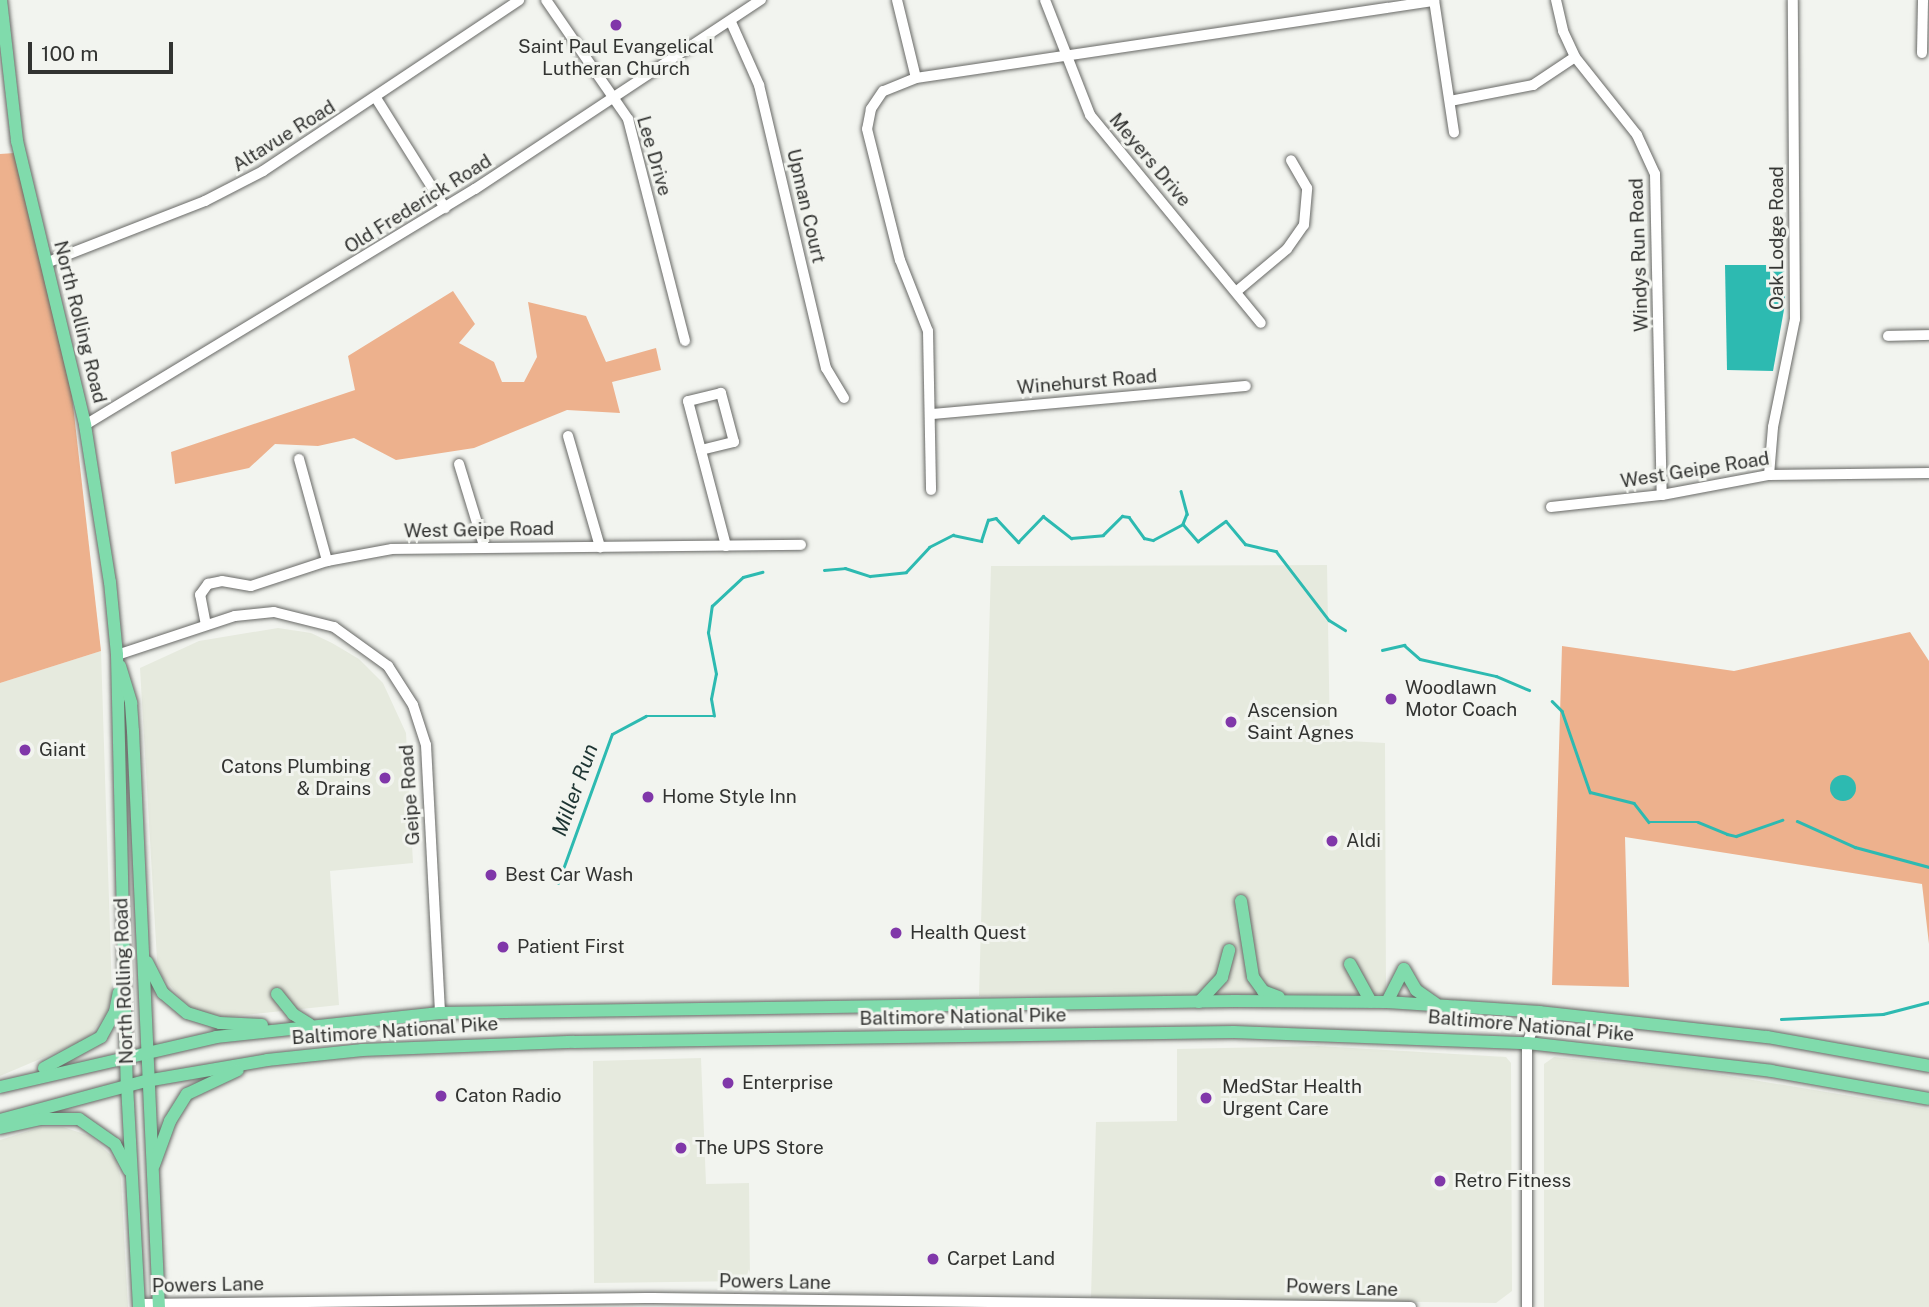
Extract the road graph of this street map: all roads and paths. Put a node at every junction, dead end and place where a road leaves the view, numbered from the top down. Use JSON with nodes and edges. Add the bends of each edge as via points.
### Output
{"nodes":[{"id":1,"x":1,"y":0,"type":"edge"},
{"id":2,"x":519,"y":0,"type":"edge"},
{"id":3,"x":546,"y":0,"type":"edge"},
{"id":4,"x":761,"y":0,"type":"edge"},
{"id":5,"x":897,"y":0,"type":"edge"},
{"id":6,"x":1045,"y":0,"type":"edge"},
{"id":7,"x":1556,"y":0,"type":"edge"},
{"id":8,"x":1793,"y":0,"type":"edge"},
{"id":9,"x":1923,"y":0,"type":"edge"},
{"id":10,"x":1434,"y":1,"type":"edge"},
{"id":11,"x":731,"y":22,"type":"junction"},
{"id":12,"x":1922,"y":53,"type":"dead end"},
{"id":13,"x":1067,"y":56,"type":"junction"},
{"id":14,"x":1576,"y":57,"type":"junction"},
{"id":15,"x":916,"y":78,"type":"junction"},
{"id":16,"x":376,"y":98,"type":"junction"},
{"id":17,"x":614,"y":100,"type":"junction"},
{"id":18,"x":1450,"y":101,"type":"junction"},
{"id":19,"x":1454,"y":133,"type":"dead end"},
{"id":20,"x":1291,"y":160,"type":"dead end"},
{"id":21,"x":445,"y":208,"type":"junction"},
{"id":22,"x":46,"y":263,"type":"junction"},
{"id":23,"x":1237,"y":290,"type":"junction"},
{"id":24,"x":1261,"y":323,"type":"dead end"},
{"id":25,"x":1929,"y":335,"type":"edge"},
{"id":26,"x":1888,"y":336,"type":"dead end"},
{"id":27,"x":685,"y":341,"type":"dead end"},
{"id":28,"x":1245,"y":386,"type":"dead end"},
{"id":29,"x":844,"y":398,"type":"dead end"},
{"id":30,"x":932,"y":414,"type":"junction"},
{"id":31,"x":85,"y":425,"type":"junction"},
{"id":32,"x":568,"y":436,"type":"dead end"},
{"id":33,"x":701,"y":450,"type":"junction"},
{"id":34,"x":299,"y":459,"type":"dead end"},
{"id":35,"x":459,"y":464,"type":"dead end"},
{"id":36,"x":1929,"y":473,"type":"edge"},
{"id":37,"x":1769,"y":475,"type":"junction"},
{"id":38,"x":931,"y":490,"type":"dead end"},
{"id":39,"x":1662,"y":495,"type":"junction"},
{"id":40,"x":1551,"y":507,"type":"dead end"},
{"id":41,"x":801,"y":545,"type":"dead end"},
{"id":42,"x":484,"y":546,"type":"junction"},
{"id":43,"x":600,"y":547,"type":"junction"},
{"id":44,"x":726,"y":547,"type":"junction"},
{"id":45,"x":327,"y":561,"type":"junction"},
{"id":46,"x":206,"y":625,"type":"junction"},
{"id":47,"x":117,"y":655,"type":"junction"},
{"id":48,"x":1241,"y":901,"type":"dead end"},
{"id":49,"x":123,"y":943,"type":"junction"},
{"id":50,"x":1229,"y":950,"type":"dead end"},
{"id":51,"x":144,"y":954,"type":"junction"},
{"id":52,"x":1350,"y":964,"type":"dead end"},
{"id":53,"x":277,"y":994,"type":"dead end"},
{"id":54,"x":1307,"y":1001,"type":"junction"},
{"id":55,"x":1199,"y":1002,"type":"junction"},
{"id":56,"x":1371,"y":1002,"type":"junction"},
{"id":57,"x":1387,"y":1003,"type":"junction"},
{"id":58,"x":1438,"y":1005,"type":"junction"},
{"id":59,"x":1540,"y":1012,"type":"junction"},
{"id":60,"x":440,"y":1013,"type":"junction"},
{"id":61,"x":310,"y":1024,"type":"junction"},
{"id":62,"x":286,"y":1027,"type":"junction"},
{"id":63,"x":1527,"y":1042,"type":"junction"},
{"id":64,"x":146,"y":1051,"type":"junction"},
{"id":65,"x":127,"y":1055,"type":"junction"},
{"id":66,"x":267,"y":1060,"type":"junction"},
{"id":67,"x":1929,"y":1066,"type":"edge"},
{"id":68,"x":146,"y":1081,"type":"junction"},
{"id":69,"x":127,"y":1085,"type":"junction"},
{"id":70,"x":1,"y":1087,"type":"edge"},
{"id":71,"x":1929,"y":1099,"type":"edge"},
{"id":72,"x":0,"y":1120,"type":"edge"},
{"id":73,"x":0,"y":1128,"type":"edge"},
{"id":74,"x":131,"y":1173,"type":"junction"},
{"id":75,"x":151,"y":1176,"type":"junction"},
{"id":76,"x":158,"y":1305,"type":"edge"},
{"id":77,"x":139,"y":1306,"type":"edge"},
{"id":78,"x":1411,"y":1307,"type":"edge"},
{"id":79,"x":1527,"y":1307,"type":"edge"}],
"edges":[{"from":1,"to":22,"type":"main road","name":"North Rolling Road","via":[[11,110]]},
{"from":2,"to":16,"type":"street","name":"Altavue Road"},
{"from":3,"to":17,"type":"street","name":"Lee Drive"},
{"from":4,"to":11,"type":"street","name":"Old Frederick Road"},
{"from":5,"to":15,"type":"street"},
{"from":6,"to":13,"type":"street","name":"Meyers Drive"},
{"from":7,"to":14,"type":"street","name":"Windys Run Road","via":[[1563,31]]},
{"from":8,"to":37,"type":"street","name":"Oak Lodge Road","via":[[1795,309],[1773,426]]},
{"from":9,"to":12,"type":"street"},
{"from":10,"to":13,"type":"street"},
{"from":10,"to":18,"type":"street"},
{"from":11,"to":17,"type":"street","name":"Old Frederick Road"},
{"from":11,"to":29,"type":"street","name":"Upman Court","via":[[760,85],[825,368]]},
{"from":13,"to":15,"type":"street"},
{"from":13,"to":23,"type":"street","name":"Meyers Drive","via":[[1090,115]]},
{"from":14,"to":18,"type":"street","via":[[1525,87]]},
{"from":14,"to":39,"type":"street","name":"Windys Run Road","via":[[1637,135],[1655,174]]},
{"from":15,"to":30,"type":"street","via":[[883,91],[871,109],[867,129],[900,260],[929,331]]},
{"from":16,"to":21,"type":"street"},
{"from":16,"to":22,"type":"street","name":"Altavue Road","via":[[232,188]]},
{"from":17,"to":21,"type":"street","name":"Old Frederick Road"},
{"from":17,"to":27,"type":"street","name":"Lee Drive","via":[[628,120]]},
{"from":18,"to":19,"type":"street"},
{"from":20,"to":23,"type":"street","via":[[1307,188],[1304,225],[1287,249]]},
{"from":21,"to":31,"type":"street","name":"Old Frederick Road"},
{"from":22,"to":31,"type":"main road","name":"North Rolling Road"},
{"from":23,"to":24,"type":"street","name":"Meyers Drive"},
{"from":25,"to":26,"type":"street"},
{"from":28,"to":30,"type":"street","name":"Winehurst Road"},
{"from":30,"to":38,"type":"street"},
{"from":31,"to":47,"type":"main road","name":"North Rolling Road"},
{"from":32,"to":43,"type":"street"},
{"from":33,"to":33,"type":"street","via":[[688,401],[721,393],[734,442]]},
{"from":33,"to":44,"type":"street"},
{"from":34,"to":45,"type":"street"},
{"from":35,"to":42,"type":"street"},
{"from":36,"to":37,"type":"street","name":"West Geipe Road"},
{"from":37,"to":39,"type":"street","name":"West Geipe Road"},
{"from":39,"to":40,"type":"street","name":"West Geipe Road"},
{"from":41,"to":44,"type":"street","name":"West Geipe Road"},
{"from":42,"to":43,"type":"street","name":"West Geipe Road"},
{"from":42,"to":45,"type":"street","name":"West Geipe Road","via":[[419,546]]},
{"from":43,"to":44,"type":"street","name":"West Geipe Road"},
{"from":45,"to":46,"type":"street","name":"West Geipe Road","via":[[251,586],[222,581],[208,584],[200,595]]},
{"from":46,"to":47,"type":"street","name":"Geipe Road"},
{"from":46,"to":60,"type":"street","name":"Geipe Road","via":[[253,612],[313,619],[355,638],[402,685],[426,745]]},
{"from":47,"to":49,"type":"main road","name":"North Rolling Road"},
{"from":47,"to":51,"type":"main road","name":"North Rolling Road","via":[[131,703]]},
{"from":48,"to":54,"type":"main road","via":[[1257,985],[1269,996]]},
{"from":49,"to":65,"type":"main road","name":"North Rolling Road"},
{"from":49,"to":70,"type":"main road","via":[[115,1012],[101,1037],[78,1053]]},
{"from":50,"to":55,"type":"main road","via":[[1222,977]]},
{"from":51,"to":62,"type":"main road","via":[[163,993],[187,1013],[220,1023]]},
{"from":51,"to":64,"type":"main road","name":"North Rolling Road"},
{"from":52,"to":56,"type":"main road"},
{"from":53,"to":61,"type":"main road","via":[[293,1014]]},
{"from":54,"to":55,"type":"main road","name":"Baltimore National Pike"},
{"from":54,"to":56,"type":"main road","name":"Baltimore National Pike"},
{"from":55,"to":60,"type":"main road","name":"Baltimore National Pike"},
{"from":56,"to":57,"type":"main road","name":"Baltimore National Pike"},
{"from":57,"to":58,"type":"main road","name":"Baltimore National Pike"},
{"from":57,"to":58,"type":"main road","via":[[1404,969],[1416,990]]},
{"from":58,"to":59,"type":"main road","name":"Baltimore National Pike"},
{"from":59,"to":63,"type":"street"},
{"from":59,"to":67,"type":"main road","name":"Baltimore National Pike","via":[[1767,1037]]},
{"from":60,"to":61,"type":"main road","name":"Baltimore National Pike"},
{"from":61,"to":62,"type":"main road","name":"Baltimore National Pike"},
{"from":62,"to":64,"type":"main road","name":"Baltimore National Pike"},
{"from":63,"to":66,"type":"main road","name":"Baltimore National Pike","via":[[1220,1032],[478,1044]]},
{"from":63,"to":71,"type":"main road","name":"Baltimore National Pike","via":[[1771,1071]]},
{"from":63,"to":79,"type":"street"},
{"from":64,"to":65,"type":"main road","name":"Baltimore National Pike"},
{"from":64,"to":68,"type":"main road","name":"North Rolling Road"},
{"from":65,"to":69,"type":"main road","name":"North Rolling Road"},
{"from":65,"to":70,"type":"main road","name":"Baltimore National Pike"},
{"from":66,"to":68,"type":"main road","name":"Baltimore National Pike"},
{"from":66,"to":75,"type":"main road","via":[[187,1094],[170,1121]]},
{"from":68,"to":69,"type":"main road","name":"Baltimore National Pike"},
{"from":68,"to":75,"type":"main road","name":"North Rolling Road"},
{"from":69,"to":72,"type":"main road","name":"Baltimore National Pike"},
{"from":69,"to":74,"type":"main road","name":"North Rolling Road"},
{"from":73,"to":74,"type":"main road","via":[[41,1119],[79,1119],[115,1144]]},
{"from":74,"to":77,"type":"main road","name":"North Rolling Road"},
{"from":75,"to":76,"type":"main road","name":"North Rolling Road"},
{"from":76,"to":77,"type":"street","name":"Powers Lane"},
{"from":76,"to":78,"type":"street","name":"Powers Lane","via":[[653,1298]]}]}
